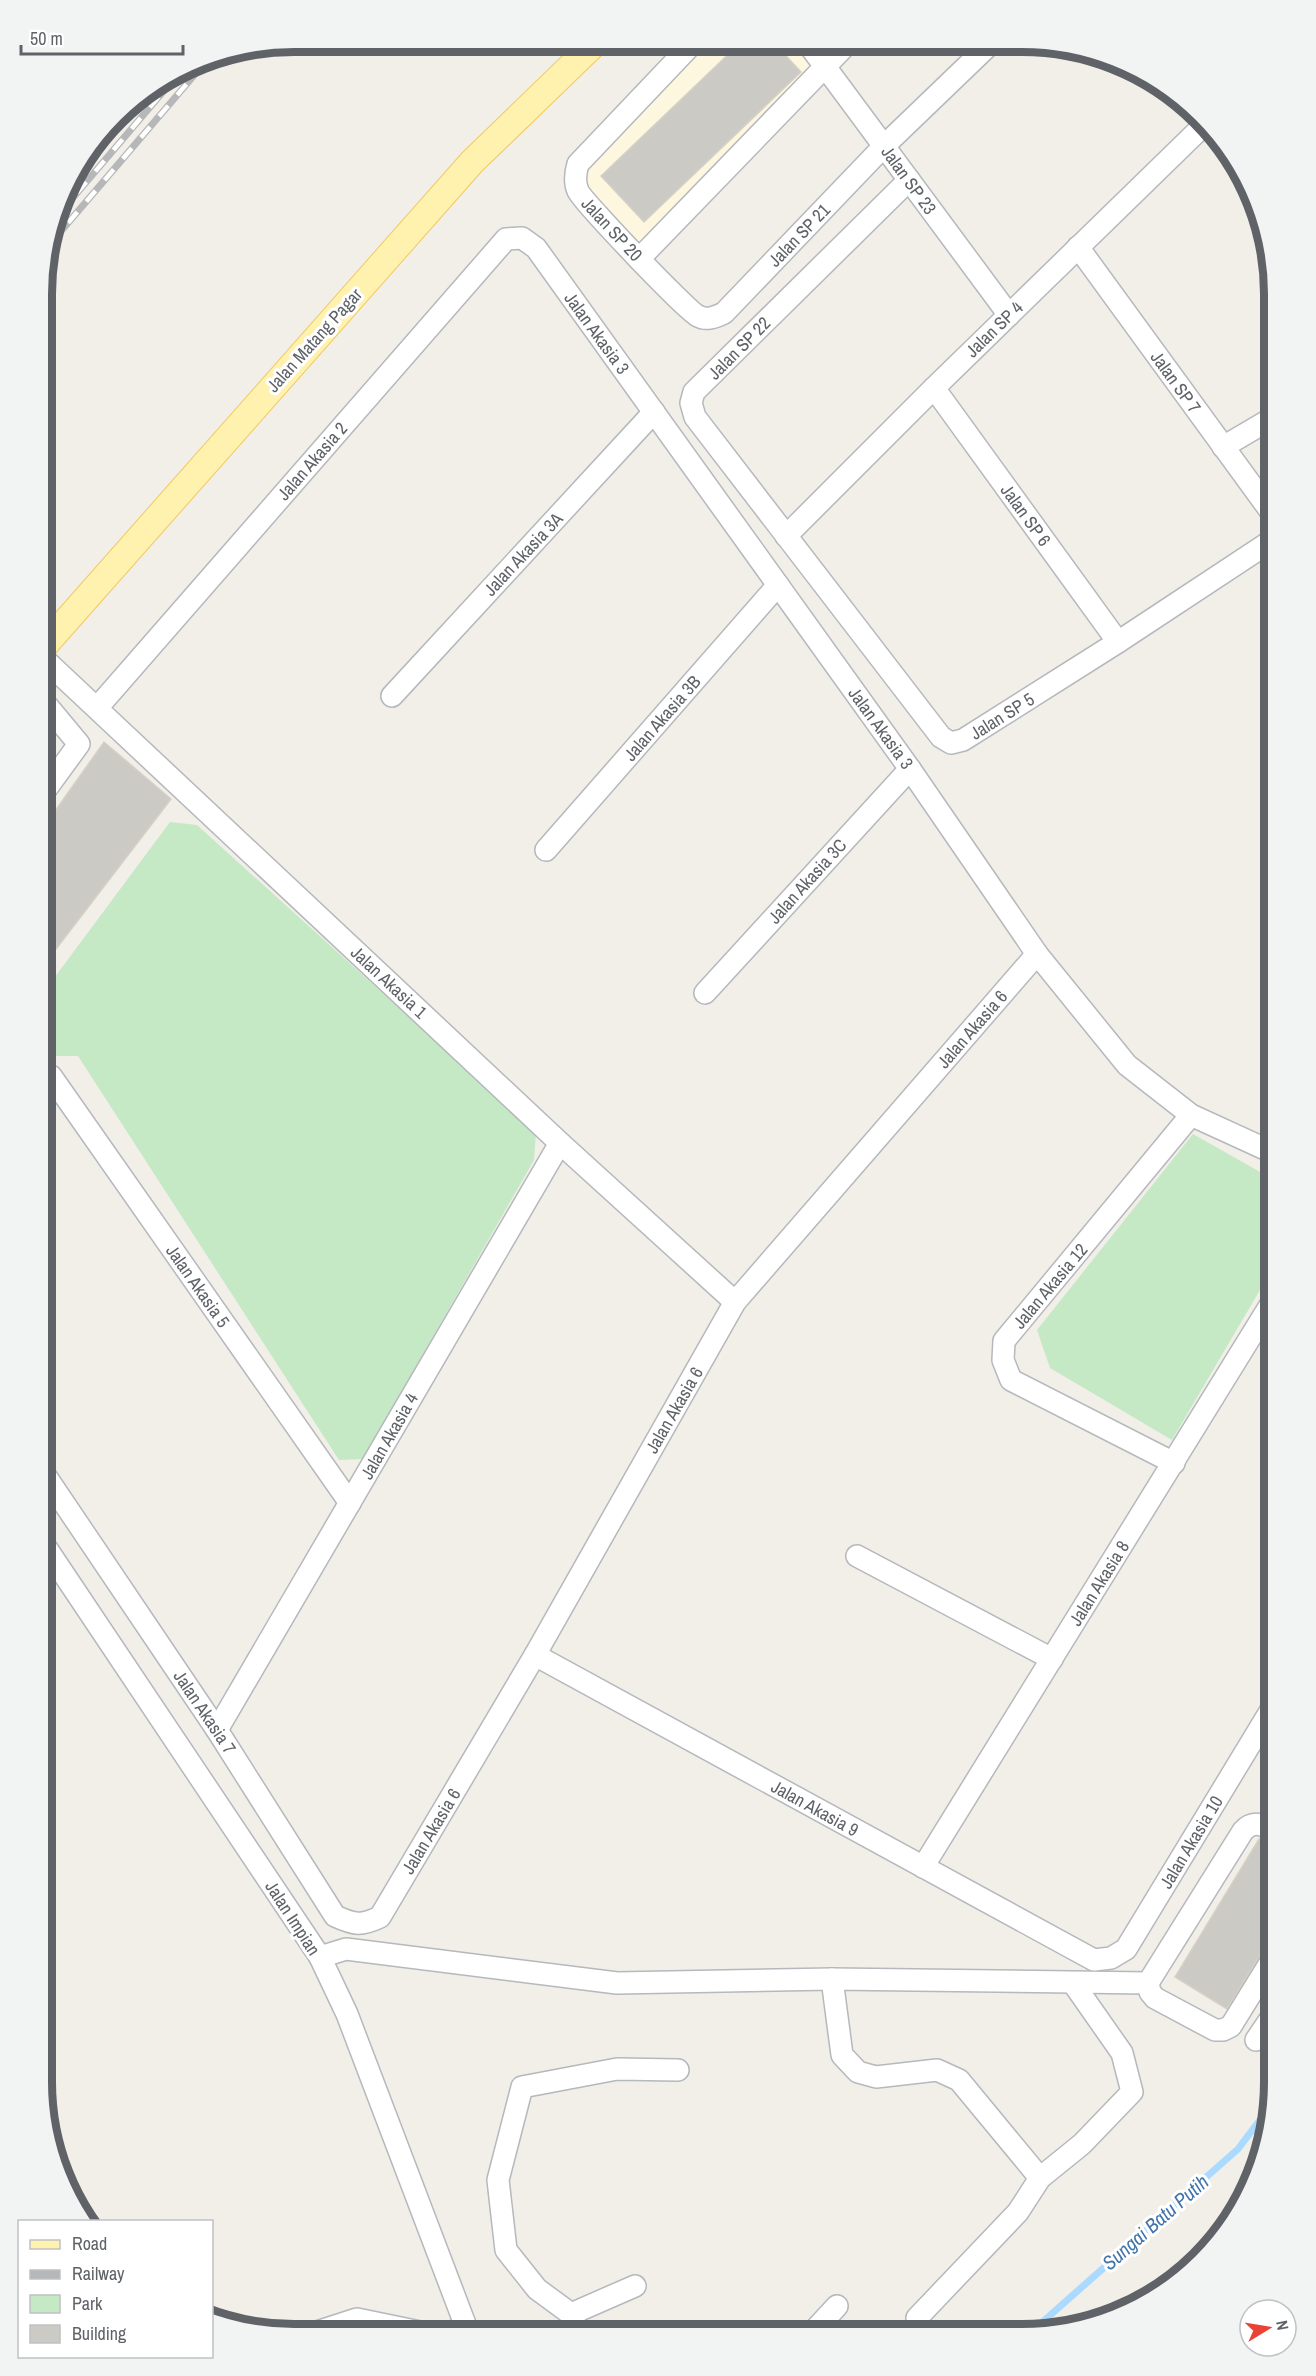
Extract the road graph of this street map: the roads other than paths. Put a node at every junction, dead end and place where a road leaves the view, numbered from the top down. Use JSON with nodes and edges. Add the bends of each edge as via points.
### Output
{"nodes":[{"id":1,"x":586,"y":52,"type":"edge"},
{"id":2,"x":684,"y":52,"type":"edge"},
{"id":3,"x":814,"y":52,"type":"edge"},
{"id":4,"x":839,"y":52,"type":"edge"},
{"id":5,"x":982,"y":52,"type":"edge"},
{"id":6,"x":825,"y":66,"type":"junction"},
{"id":7,"x":1199,"y":130,"type":"edge"},
{"id":8,"x":884,"y":146,"type":"junction"},
{"id":9,"x":909,"y":180,"type":"junction"},
{"id":10,"x":1078,"y":247,"type":"junction"},
{"id":11,"x":536,"y":248,"type":"joint"},
{"id":12,"x":639,"y":259,"type":"junction"},
{"id":13,"x":1009,"y":315,"type":"junction"},
{"id":14,"x":712,"y":319,"type":"joint"},
{"id":15,"x":934,"y":388,"type":"junction"},
{"id":16,"x":654,"y":412,"type":"junction"},
{"id":17,"x":1264,"y":423,"type":"edge"},
{"id":18,"x":1223,"y":447,"type":"junction"},
{"id":19,"x":1264,"y":502,"type":"edge"},
{"id":20,"x":786,"y":536,"type":"junction"},
{"id":21,"x":1264,"y":546,"type":"edge"},
{"id":22,"x":778,"y":585,"type":"junction"},
{"id":23,"x":52,"y":637,"type":"edge"},
{"id":24,"x":1118,"y":642,"type":"junction"},
{"id":25,"x":52,"y":666,"type":"edge"},
{"id":26,"x":392,"y":696,"type":"dead end"},
{"id":27,"x":97,"y":708,"type":"junction"},
{"id":28,"x":52,"y":711,"type":"edge"},
{"id":29,"x":910,"y":769,"type":"junction"},
{"id":30,"x":52,"y":781,"type":"edge"},
{"id":31,"x":546,"y":850,"type":"dead end"},
{"id":32,"x":1037,"y":954,"type":"junction"},
{"id":33,"x":705,"y":993,"type":"dead end"},
{"id":34,"x":52,"y":1077,"type":"edge"},
{"id":35,"x":1191,"y":1115,"type":"junction"},
{"id":36,"x":560,"y":1143,"type":"junction"},
{"id":37,"x":1264,"y":1149,"type":"edge"},
{"id":38,"x":735,"y":1302,"type":"junction"},
{"id":39,"x":1264,"y":1315,"type":"edge"},
{"id":40,"x":1174,"y":1462,"type":"junction"},
{"id":41,"x":52,"y":1485,"type":"edge"},
{"id":42,"x":350,"y":1503,"type":"junction"},
{"id":43,"x":52,"y":1556,"type":"edge"},
{"id":44,"x":857,"y":1556,"type":"dead end"},
{"id":45,"x":535,"y":1655,"type":"junction"},
{"id":46,"x":1052,"y":1659,"type":"junction"},
{"id":47,"x":1264,"y":1721,"type":"edge"},
{"id":48,"x":217,"y":1730,"type":"junction"},
{"id":49,"x":1264,"y":1826,"type":"edge"},
{"id":50,"x":923,"y":1867,"type":"junction"},
{"id":51,"x":380,"y":1917,"type":"joint"},
{"id":52,"x":320,"y":1957,"type":"junction"},
{"id":53,"x":1094,"y":1960,"type":"joint"},
{"id":54,"x":1264,"y":1974,"type":"edge"},
{"id":55,"x":832,"y":1979,"type":"junction"},
{"id":56,"x":1073,"y":1983,"type":"junction"},
{"id":57,"x":1148,"y":1983,"type":"junction"},
{"id":58,"x":1264,"y":2029,"type":"edge"},
{"id":59,"x":1256,"y":2040,"type":"dead end"},
{"id":60,"x":678,"y":2070,"type":"dead end"},
{"id":61,"x":1040,"y":2178,"type":"junction"},
{"id":62,"x":635,"y":2286,"type":"dead end"},
{"id":63,"x":837,"y":2306,"type":"dead end"},
{"id":64,"x":917,"y":2318,"type":"dead end"},
{"id":65,"x":575,"y":2323,"type":"edge"},
{"id":66,"x":342,"y":2324,"type":"edge"},
{"id":67,"x":381,"y":2324,"type":"edge"},
{"id":68,"x":458,"y":2324,"type":"edge"},
{"id":69,"x":820,"y":2324,"type":"edge"}],
"edges":[{"from":1,"to":23,"type":"main road","name":"Jalan Matang Pagar","via":[[472,162]]},
{"from":2,"to":12,"type":"street","name":"Jalan SP 20","via":[[578,164],[574,177],[578,193]]},
{"from":3,"to":6,"type":"street","name":"Jalan SP 23"},
{"from":4,"to":6,"type":"street"},
{"from":5,"to":8,"type":"street","name":"Jalan SP 21"},
{"from":6,"to":8,"type":"street","name":"Jalan SP 23"},
{"from":6,"to":12,"type":"street"},
{"from":7,"to":10,"type":"street","name":"Jalan SP 4"},
{"from":8,"to":9,"type":"street","name":"Jalan SP 23"},
{"from":8,"to":14,"type":"street","name":"Jalan SP 21","via":[[724,313]]},
{"from":9,"to":13,"type":"street","name":"Jalan SP 23"},
{"from":9,"to":20,"type":"street","name":"Jalan SP 22","via":[[694,392],[691,403],[695,417]]},
{"from":10,"to":13,"type":"street","name":"Jalan SP 4"},
{"from":10,"to":18,"type":"street","name":"Jalan SP 7"},
{"from":11,"to":16,"type":"street","name":"Jalan Akasia 3"},
{"from":11,"to":27,"type":"street","name":"Jalan Akasia 2","via":[[522,238],[506,239]]},
{"from":12,"to":14,"type":"street","name":"Jalan SP 20","via":[[697,316]]},
{"from":13,"to":15,"type":"street","name":"Jalan SP 4"},
{"from":15,"to":20,"type":"street","name":"Jalan SP 4"},
{"from":15,"to":24,"type":"street","name":"Jalan SP 6"},
{"from":16,"to":22,"type":"street","name":"Jalan Akasia 3"},
{"from":16,"to":26,"type":"street","name":"Jalan Akasia 3A"},
{"from":17,"to":18,"type":"street"},
{"from":18,"to":19,"type":"street","name":"Jalan SP 7"},
{"from":20,"to":24,"type":"street","name":"Jalan SP 5","via":[[941,737],[951,743],[963,741]]},
{"from":21,"to":24,"type":"street","name":"Jalan SP 5"},
{"from":22,"to":29,"type":"street","name":"Jalan Akasia 3"},
{"from":22,"to":31,"type":"street","name":"Jalan Akasia 3B"},
{"from":25,"to":27,"type":"street","name":"Jalan Akasia 1"},
{"from":27,"to":36,"type":"street","name":"Jalan Akasia 1"},
{"from":28,"to":30,"type":"street","via":[[80,744]]},
{"from":29,"to":32,"type":"street","name":"Jalan Akasia 3"},
{"from":29,"to":33,"type":"street","name":"Jalan Akasia 3C"},
{"from":32,"to":35,"type":"street","name":"Jalan Akasia 3","via":[[1127,1065]]},
{"from":32,"to":38,"type":"street","name":"Jalan Akasia 6"},
{"from":34,"to":42,"type":"street","name":"Jalan Akasia 5"},
{"from":35,"to":37,"type":"street","name":"Jalan Akasia 3"},
{"from":35,"to":40,"type":"street","name":"Jalan Akasia 12","via":[[1004,1341],[1003,1360],[1011,1380]]},
{"from":36,"to":38,"type":"street","name":"Jalan Akasia 1"},
{"from":36,"to":42,"type":"street","name":"Jalan Akasia 4"},
{"from":38,"to":45,"type":"street","name":"Jalan Akasia 6"},
{"from":39,"to":40,"type":"street","name":"Jalan Akasia 8"},
{"from":40,"to":46,"type":"street","name":"Jalan Akasia 8"},
{"from":41,"to":48,"type":"street","name":"Jalan Akasia 7"},
{"from":42,"to":48,"type":"street","name":"Jalan Akasia 4"},
{"from":43,"to":52,"type":"street","name":"Jalan Impian"},
{"from":44,"to":46,"type":"street"},
{"from":45,"to":50,"type":"street","name":"Jalan Akasia 9"},
{"from":45,"to":51,"type":"street","name":"Jalan Akasia 6"},
{"from":46,"to":50,"type":"street","name":"Jalan Akasia 8"},
{"from":47,"to":53,"type":"street","name":"Jalan Akasia 10","via":[[1126,1949],[1110,1958]]},
{"from":48,"to":51,"type":"street","name":"Jalan Akasia 7","via":[[335,1916],[365,1924]]},
{"from":49,"to":57,"type":"street","via":[[1247,1826],[1243,1831]]},
{"from":50,"to":53,"type":"street","name":"Jalan Akasia 9"},
{"from":52,"to":55,"type":"street","via":[[346,1949],[617,1983]]},
{"from":52,"to":68,"type":"street","name":"Jalan Impian","via":[[347,2014]]},
{"from":54,"to":57,"type":"street","via":[[1231,2026],[1223,2030],[1215,2030],[1155,1998]]},
{"from":55,"to":56,"type":"street"},
{"from":55,"to":61,"type":"street","via":[[842,2055],[858,2072],[876,2077],[937,2070],[959,2080]]},
{"from":56,"to":57,"type":"street"},
{"from":56,"to":61,"type":"street","via":[[1122,2053],[1132,2092],[1082,2144]]},
{"from":58,"to":59,"type":"street"},
{"from":60,"to":65,"type":"street","via":[[617,2069],[522,2088],[498,2180],[506,2250],[537,2289]]},
{"from":61,"to":64,"type":"street","via":[[1018,2212]]},
{"from":62,"to":65,"type":"street"},
{"from":63,"to":69,"type":"street"},
{"from":66,"to":67,"type":"street","via":[[357,2319]]}]}
